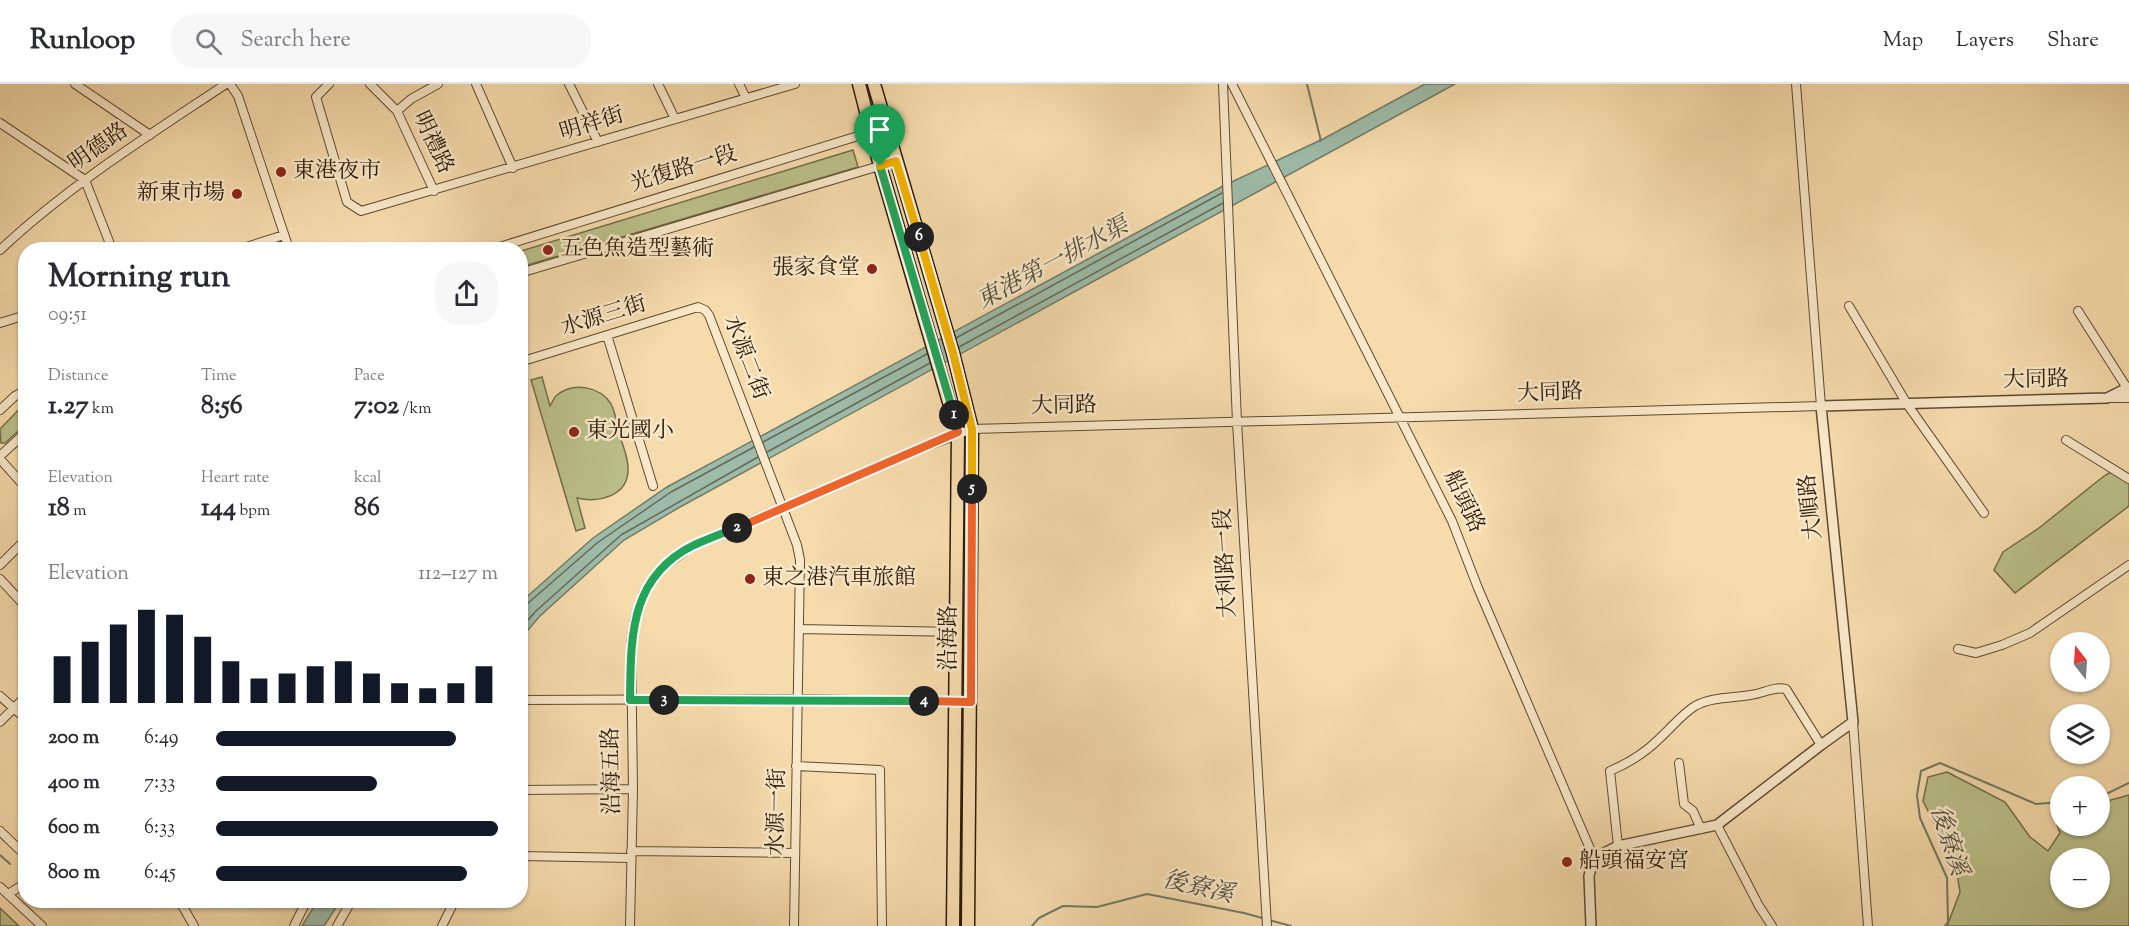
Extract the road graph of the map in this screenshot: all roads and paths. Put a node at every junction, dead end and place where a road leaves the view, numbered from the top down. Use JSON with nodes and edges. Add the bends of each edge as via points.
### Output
{"nodes":[{"id":1,"x":75,"y":84,"type":"edge"},
{"id":2,"x":228,"y":84,"type":"edge"},
{"id":3,"x":329,"y":84,"type":"edge"},
{"id":4,"x":370,"y":84,"type":"edge"},
{"id":5,"x":438,"y":84,"type":"edge"},
{"id":6,"x":476,"y":84,"type":"edge"},
{"id":7,"x":569,"y":84,"type":"edge"},
{"id":8,"x":658,"y":84,"type":"edge"},
{"id":9,"x":739,"y":84,"type":"edge"},
{"id":10,"x":795,"y":84,"type":"edge"},
{"id":11,"x":859,"y":84,"type":"edge"},
{"id":12,"x":874,"y":84,"type":"edge"},
{"id":13,"x":1223,"y":84,"type":"edge"},
{"id":14,"x":1232,"y":84,"type":"edge"},
{"id":15,"x":1796,"y":84,"type":"edge"},
{"id":16,"x":746,"y":98,"type":"junction"},
{"id":17,"x":397,"y":111,"type":"junction"},
{"id":18,"x":675,"y":119,"type":"junction"},
{"id":19,"x":0,"y":123,"type":"edge"},
{"id":20,"x":887,"y":127,"type":"junction"},
{"id":21,"x":870,"y":132,"type":"junction"},
{"id":22,"x":150,"y":135,"type":"junction"},
{"id":23,"x":598,"y":142,"type":"junction"},
{"id":24,"x":896,"y":161,"type":"junction"},
{"id":25,"x":880,"y":166,"type":"junction"},
{"id":26,"x":513,"y":168,"type":"junction"},
{"id":27,"x":85,"y":180,"type":"junction"},
{"id":28,"x":434,"y":191,"type":"junction"},
{"id":29,"x":284,"y":235,"type":"junction"},
{"id":30,"x":109,"y":242,"type":"edge"},
{"id":31,"x":262,"y":242,"type":"edge"},
{"id":32,"x":286,"y":242,"type":"edge"},
{"id":33,"x":516,"y":242,"type":"edge"},
{"id":34,"x":0,"y":250,"type":"edge"},
{"id":35,"x":528,"y":271,"type":"edge"},
{"id":36,"x":1849,"y":306,"type":"dead end"},
{"id":37,"x":698,"y":307,"type":"joint"},
{"id":38,"x":2078,"y":311,"type":"dead end"},
{"id":39,"x":18,"y":317,"type":"edge"},
{"id":40,"x":0,"y":323,"type":"edge"},
{"id":41,"x":607,"y":335,"type":"junction"},
{"id":42,"x":528,"y":360,"type":"edge"},
{"id":43,"x":2128,"y":393,"type":"edge"},
{"id":44,"x":18,"y":394,"type":"edge"},
{"id":45,"x":1907,"y":404,"type":"junction"},
{"id":46,"x":1821,"y":406,"type":"junction"},
{"id":47,"x":0,"y":410,"type":"edge"},
{"id":48,"x":1399,"y":417,"type":"junction"},
{"id":49,"x":1237,"y":422,"type":"junction"},
{"id":50,"x":972,"y":429,"type":"junction"},
{"id":51,"x":958,"y":432,"type":"junction"},
{"id":52,"x":18,"y":440,"type":"edge"},
{"id":53,"x":2066,"y":440,"type":"dead end"},
{"id":54,"x":0,"y":458,"type":"edge"},
{"id":55,"x":18,"y":479,"type":"edge"},
{"id":56,"x":2129,"y":479,"type":"edge"},
{"id":57,"x":653,"y":486,"type":"dead end"},
{"id":58,"x":783,"y":508,"type":"junction"},
{"id":59,"x":1984,"y":513,"type":"dead end"},
{"id":60,"x":18,"y":547,"type":"edge"},
{"id":61,"x":2129,"y":565,"type":"edge"},
{"id":62,"x":0,"y":566,"type":"edge"},
{"id":63,"x":0,"y":579,"type":"edge"},
{"id":64,"x":18,"y":598,"type":"edge"},
{"id":65,"x":799,"y":629,"type":"junction"},
{"id":66,"x":958,"y":632,"type":"junction"},
{"id":67,"x":1958,"y":649,"type":"dead end"},
{"id":68,"x":0,"y":696,"type":"edge"},
{"id":69,"x":798,"y":699,"type":"junction"},
{"id":70,"x":528,"y":700,"type":"edge"},
{"id":71,"x":630,"y":700,"type":"junction"},
{"id":72,"x":957,"y":701,"type":"junction"},
{"id":73,"x":971,"y":702,"type":"junction"},
{"id":74,"x":18,"y":704,"type":"edge"},
{"id":75,"x":14,"y":708,"type":"junction"},
{"id":76,"x":18,"y":712,"type":"edge"},
{"id":77,"x":0,"y":722,"type":"edge"},
{"id":78,"x":1853,"y":722,"type":"junction"},
{"id":79,"x":1821,"y":745,"type":"junction"},
{"id":80,"x":1678,"y":763,"type":"dead end"},
{"id":81,"x":796,"y":766,"type":"junction"},
{"id":82,"x":633,"y":789,"type":"junction"},
{"id":83,"x":528,"y":790,"type":"edge"},
{"id":84,"x":1717,"y":825,"type":"junction"},
{"id":85,"x":1701,"y":829,"type":"junction"},
{"id":86,"x":0,"y":831,"type":"edge"},
{"id":87,"x":1618,"y":846,"type":"junction"},
{"id":88,"x":18,"y":848,"type":"edge"},
{"id":89,"x":795,"y":853,"type":"junction"},
{"id":90,"x":631,"y":854,"type":"junction"},
{"id":91,"x":528,"y":856,"type":"edge"},
{"id":92,"x":1594,"y":858,"type":"junction"},
{"id":93,"x":0,"y":887,"type":"edge"},
{"id":94,"x":18,"y":888,"type":"edge"},
{"id":95,"x":8,"y":894,"type":"junction"},
{"id":96,"x":18,"y":903,"type":"edge"},
{"id":97,"x":23,"y":908,"type":"edge"},
{"id":98,"x":184,"y":908,"type":"edge"},
{"id":99,"x":304,"y":908,"type":"edge"},
{"id":100,"x":347,"y":908,"type":"edge"},
{"id":101,"x":450,"y":908,"type":"edge"},
{"id":102,"x":42,"y":926,"type":"edge"},
{"id":103,"x":194,"y":926,"type":"edge"},
{"id":104,"x":294,"y":926,"type":"edge"},
{"id":105,"x":337,"y":926,"type":"edge"},
{"id":106,"x":441,"y":926,"type":"edge"},
{"id":107,"x":630,"y":926,"type":"edge"},
{"id":108,"x":794,"y":926,"type":"edge"},
{"id":109,"x":882,"y":926,"type":"edge"},
{"id":110,"x":953,"y":926,"type":"edge"},
{"id":111,"x":968,"y":926,"type":"edge"},
{"id":112,"x":1267,"y":926,"type":"edge"},
{"id":113,"x":1591,"y":926,"type":"edge"},
{"id":114,"x":1772,"y":926,"type":"edge"},
{"id":115,"x":1868,"y":926,"type":"edge"}],
"edges":[{"from":1,"to":22,"type":"street"},
{"from":2,"to":22,"type":"street","name":"明德路"},
{"from":2,"to":29,"type":"street","via":[[238,96]]},
{"from":3,"to":28,"type":"street","name":"明祥街","via":[[316,97],[347,202],[361,211]]},
{"from":4,"to":17,"type":"street","name":"明禮路"},
{"from":5,"to":17,"type":"street","name":"明禮路"},
{"from":6,"to":26,"type":"street"},
{"from":7,"to":23,"type":"street"},
{"from":8,"to":18,"type":"street"},
{"from":9,"to":16,"type":"street"},
{"from":10,"to":16,"type":"street","name":"明祥街"},
{"from":11,"to":21,"type":"main road"},
{"from":12,"to":20,"type":"main road"},
{"from":13,"to":49,"type":"street","name":"大利路一段"},
{"from":14,"to":48,"type":"street","name":"船頭路"},
{"from":15,"to":46,"type":"street","name":"大順路"},
{"from":16,"to":18,"type":"street","name":"明祥街"},
{"from":17,"to":28,"type":"street","name":"明禮路"},
{"from":18,"to":23,"type":"street","name":"明祥街"},
{"from":19,"to":27,"type":"street"},
{"from":20,"to":21,"type":"street","name":"光復路一段"},
{"from":20,"to":24,"type":"main road"},
{"from":21,"to":25,"type":"main road"},
{"from":21,"to":33,"type":"street","name":"光復路一段"},
{"from":22,"to":27,"type":"street","name":"明德路"},
{"from":23,"to":26,"type":"street","name":"明祥街"},
{"from":24,"to":25,"type":"street"},
{"from":24,"to":50,"type":"main road","name":"沿海路"},
{"from":25,"to":35,"type":"street"},
{"from":25,"to":51,"type":"main road","name":"沿海路"},
{"from":26,"to":28,"type":"street","name":"明祥街"},
{"from":27,"to":30,"type":"street"},
{"from":27,"to":34,"type":"street","name":"明德路"},
{"from":29,"to":31,"type":"street"},
{"from":29,"to":32,"type":"street"},
{"from":36,"to":45,"type":"street"},
{"from":37,"to":41,"type":"street","name":"水源三街"},
{"from":37,"to":58,"type":"street","name":"水源二街","via":[[709,315]]},
{"from":38,"to":43,"type":"street"},
{"from":39,"to":40,"type":"street"},
{"from":41,"to":42,"type":"street","name":"水源三街"},
{"from":41,"to":57,"type":"street"},
{"from":43,"to":45,"type":"street","name":"大同路","via":[[2107,398]]},
{"from":44,"to":47,"type":"street"},
{"from":45,"to":46,"type":"street","name":"大同路"},
{"from":45,"to":59,"type":"street"},
{"from":46,"to":48,"type":"street","name":"大同路"},
{"from":46,"to":78,"type":"street","name":"大順路"},
{"from":48,"to":49,"type":"street","name":"大同路"},
{"from":48,"to":92,"type":"street","name":"船頭路","via":[[1452,521]]},
{"from":49,"to":50,"type":"street","name":"大同路"},
{"from":49,"to":112,"type":"street","name":"大利路一段"},
{"from":50,"to":51,"type":"street","name":"沿海五路"},
{"from":50,"to":73,"type":"main road","name":"沿海路"},
{"from":51,"to":58,"type":"street","name":"沿海五路"},
{"from":51,"to":66,"type":"main road","name":"沿海路"},
{"from":52,"to":54,"type":"street"},
{"from":53,"to":56,"type":"street"},
{"from":54,"to":55,"type":"street"},
{"from":58,"to":65,"type":"street","via":[[800,560]]},
{"from":58,"to":71,"type":"street","name":"沿海五路","via":[[692,546],[659,570],[643,594],[635,618]]},
{"from":60,"to":62,"type":"street"},
{"from":61,"to":67,"type":"street","via":[[2030,633],[1976,653]]},
{"from":63,"to":64,"type":"street"},
{"from":65,"to":66,"type":"street"},
{"from":65,"to":69,"type":"street"},
{"from":66,"to":72,"type":"main road","name":"沿海路"},
{"from":68,"to":75,"type":"street"},
{"from":69,"to":71,"type":"street"},
{"from":69,"to":72,"type":"street"},
{"from":69,"to":81,"type":"street","name":"水源一街"},
{"from":70,"to":71,"type":"street"},
{"from":71,"to":82,"type":"street","name":"沿海五路"},
{"from":72,"to":73,"type":"street"},
{"from":72,"to":110,"type":"main road","name":"沿海路"},
{"from":73,"to":111,"type":"main road","name":"沿海路"},
{"from":74,"to":75,"type":"street"},
{"from":75,"to":76,"type":"street"},
{"from":75,"to":77,"type":"street"},
{"from":78,"to":79,"type":"street"},
{"from":78,"to":115,"type":"street","name":"大順路"},
{"from":79,"to":84,"type":"street"},
{"from":79,"to":87,"type":"street","via":[[1786,689],[1697,705],[1644,753],[1610,771]]},
{"from":80,"to":85,"type":"street","via":[[1684,804],[1693,811]]},
{"from":81,"to":89,"type":"street","name":"水源一街"},
{"from":81,"to":109,"type":"street","via":[[880,770]]},
{"from":82,"to":83,"type":"street"},
{"from":82,"to":90,"type":"street","name":"沿海五路"},
{"from":84,"to":85,"type":"street"},
{"from":84,"to":114,"type":"street"},
{"from":85,"to":87,"type":"street"},
{"from":86,"to":88,"type":"street"},
{"from":87,"to":92,"type":"street"},
{"from":89,"to":90,"type":"street"},
{"from":89,"to":108,"type":"street","name":"水源一街"},
{"from":90,"to":91,"type":"street"},
{"from":90,"to":107,"type":"street","name":"沿海五路"},
{"from":92,"to":113,"type":"street","via":[[1589,876]]},
{"from":93,"to":95,"type":"street"},
{"from":94,"to":95,"type":"street"},
{"from":95,"to":96,"type":"street"},
{"from":97,"to":102,"type":"street"},
{"from":98,"to":103,"type":"street"},
{"from":99,"to":104,"type":"street"},
{"from":100,"to":105,"type":"street"},
{"from":101,"to":106,"type":"street"}]}
